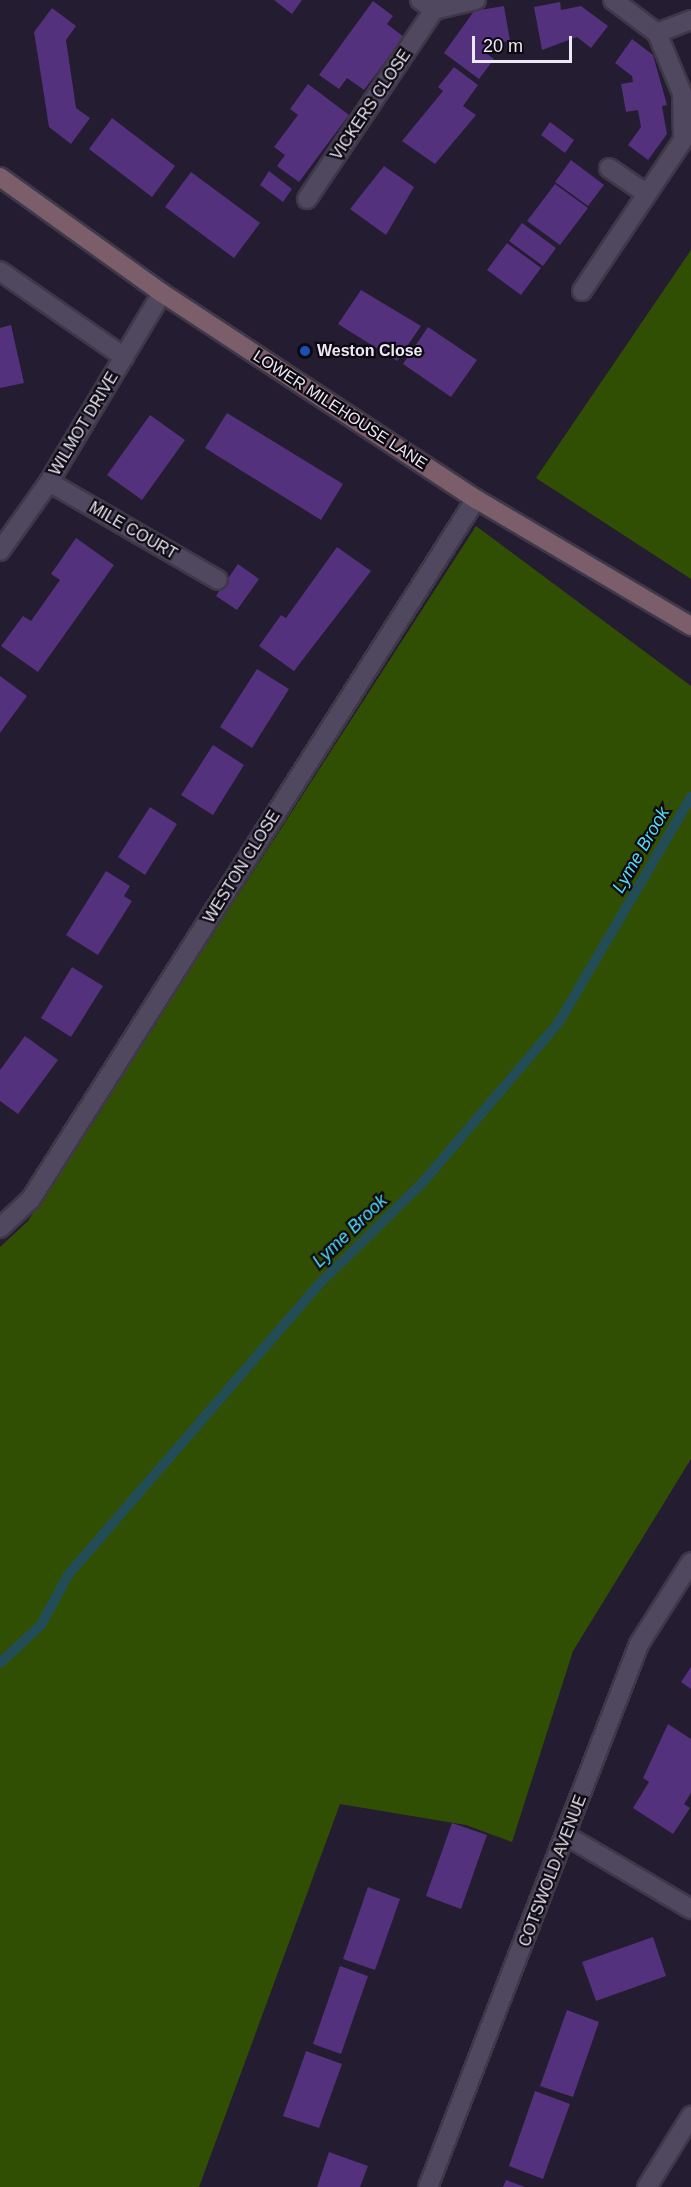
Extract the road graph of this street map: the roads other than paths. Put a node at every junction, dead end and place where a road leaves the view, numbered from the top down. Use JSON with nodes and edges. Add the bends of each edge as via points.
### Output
{"nodes":[{"id":1,"x":476,"y":0,"type":"edge"},
{"id":2,"x":614,"y":0,"type":"edge"},
{"id":3,"x":427,"y":5,"type":"edge"},
{"id":4,"x":691,"y":20,"type":"edge"},
{"id":5,"x":657,"y":33,"type":"junction"},
{"id":6,"x":609,"y":168,"type":"dead end"},
{"id":7,"x":0,"y":177,"type":"edge"},
{"id":8,"x":647,"y":194,"type":"junction"},
{"id":9,"x":307,"y":199,"type":"dead end"},
{"id":10,"x":0,"y":271,"type":"edge"},
{"id":11,"x":582,"y":291,"type":"dead end"},
{"id":12,"x":162,"y":293,"type":"junction"},
{"id":13,"x":124,"y":357,"type":"junction"},
{"id":14,"x":49,"y":482,"type":"junction"},
{"id":15,"x":476,"y":499,"type":"junction"},
{"id":16,"x":0,"y":551,"type":"edge"},
{"id":17,"x":218,"y":580,"type":"dead end"},
{"id":18,"x":691,"y":626,"type":"edge"},
{"id":19,"x":0,"y":1228,"type":"edge"},
{"id":20,"x":691,"y":1562,"type":"edge"},
{"id":21,"x":567,"y":1836,"type":"junction"},
{"id":22,"x":691,"y":1909,"type":"edge"},
{"id":23,"x":691,"y":2116,"type":"edge"},
{"id":24,"x":428,"y":2187,"type":"edge"},
{"id":25,"x":646,"y":2187,"type":"edge"}],
"edges":[{"from":1,"to":3,"type":"street"},
{"from":2,"to":5,"type":"street"},
{"from":3,"to":9,"type":"street","name":"VICKERS CLOSE"},
{"from":4,"to":5,"type":"street"},
{"from":5,"to":8,"type":"street","via":[[682,93],[683,141]]},
{"from":6,"to":8,"type":"street"},
{"from":7,"to":12,"type":"main road","name":"LOWER MILEHOUSE LANE"},
{"from":8,"to":11,"type":"street"},
{"from":10,"to":13,"type":"street"},
{"from":12,"to":13,"type":"street","name":"WILMOT DRIVE"},
{"from":12,"to":15,"type":"main road","name":"LOWER MILEHOUSE LANE"},
{"from":13,"to":14,"type":"street","name":"WILMOT DRIVE"},
{"from":14,"to":16,"type":"street","name":"WILMOT DRIVE"},
{"from":14,"to":17,"type":"street","name":"MILE COURT"},
{"from":15,"to":18,"type":"main road","name":"LOWER MILEHOUSE LANE"},
{"from":15,"to":19,"type":"street","name":"WESTON CLOSE","via":[[31,1199]]},
{"from":20,"to":21,"type":"street","name":"COTSWOLD AVENUE","via":[[639,1644]]},
{"from":21,"to":22,"type":"street"},
{"from":21,"to":24,"type":"street","name":"COTSWOLD AVENUE"},
{"from":23,"to":25,"type":"street"}]}
